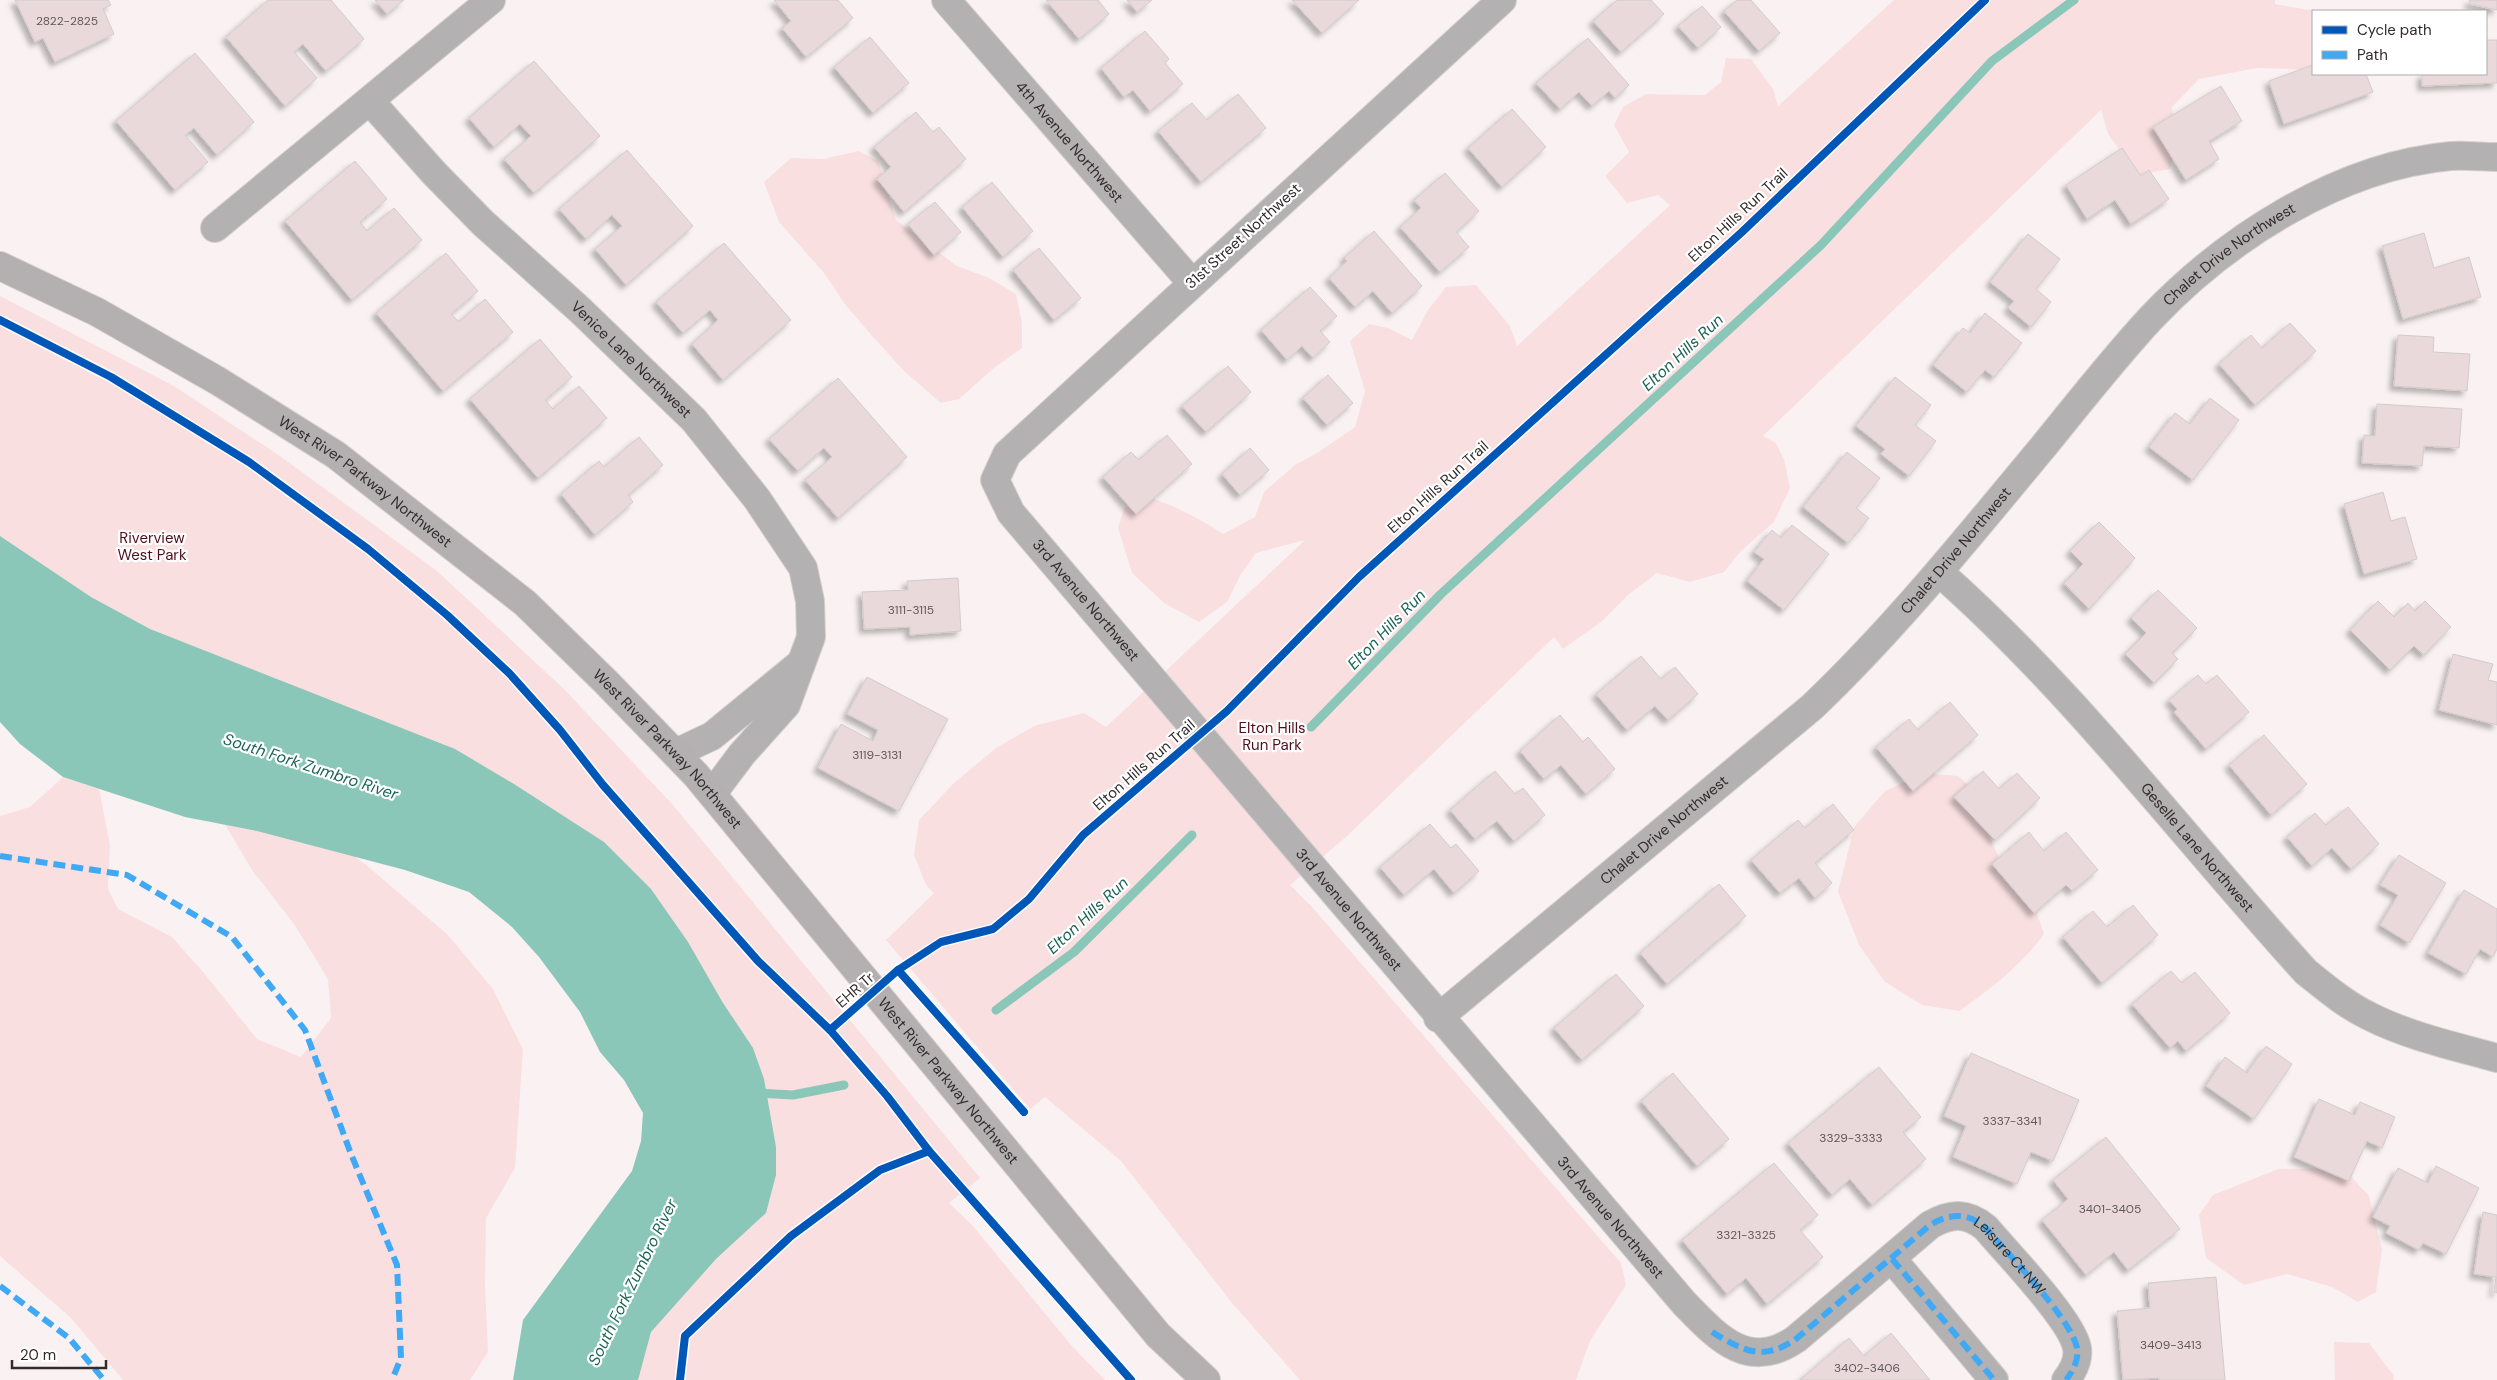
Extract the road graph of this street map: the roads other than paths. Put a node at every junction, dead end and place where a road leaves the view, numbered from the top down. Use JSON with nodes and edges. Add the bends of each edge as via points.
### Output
{"nodes":[{"id":1,"x":491,"y":0,"type":"edge"},
{"id":2,"x":946,"y":0,"type":"edge"},
{"id":3,"x":1502,"y":0,"type":"edge"},
{"id":4,"x":370,"y":100,"type":"junction"},
{"id":5,"x":2497,"y":157,"type":"edge"},
{"id":6,"x":215,"y":228,"type":"dead end"},
{"id":7,"x":0,"y":266,"type":"edge"},
{"id":8,"x":1192,"y":283,"type":"junction"},
{"id":9,"x":995,"y":480,"type":"joint"},
{"id":10,"x":1939,"y":572,"type":"junction"},
{"id":11,"x":802,"y":662,"type":"junction"},
{"id":12,"x":676,"y":753,"type":"junction"},
{"id":13,"x":712,"y":794,"type":"junction"},
{"id":14,"x":1438,"y":1018,"type":"junction"},
{"id":15,"x":2497,"y":1058,"type":"edge"},
{"id":16,"x":1892,"y":1258,"type":"junction"},
{"id":17,"x":1712,"y":1332,"type":"joint"},
{"id":18,"x":1206,"y":1380,"type":"edge"},
{"id":19,"x":1994,"y":1380,"type":"edge"},
{"id":20,"x":2066,"y":1380,"type":"edge"}],
"edges":[{"from":1,"to":4,"type":"street"},
{"from":2,"to":8,"type":"street","name":"4th Avenue Northwest"},
{"from":3,"to":8,"type":"street","name":"31st Street Northwest"},
{"from":4,"to":6,"type":"street"},
{"from":4,"to":11,"type":"street","name":"Venice Lane Northwest","via":[[483,223],[694,420],[757,499],[803,568],[810,601],[811,637]]},
{"from":5,"to":10,"type":"street","name":"Chalet Drive Northwest","via":[[2451,156],[2391,167],[2328,190],[2257,228],[2208,265],[2152,317]]},
{"from":7,"to":12,"type":"main road","name":"West River Parkway Northwest","via":[[97,312],[218,381],[336,455],[525,603]]},
{"from":8,"to":9,"type":"street","name":"31st Street Northwest","via":[[1008,454]]},
{"from":9,"to":14,"type":"street","name":"3rd Avenue Northwest","via":[[1011,513]]},
{"from":10,"to":14,"type":"street","name":"Chalet Drive Northwest","via":[[1860,662],[1812,708]]},
{"from":10,"to":15,"type":"street","name":"Geselle Lane Northwest","via":[[2033,660],[2084,715],[2306,972],[2334,996],[2369,1016],[2410,1033]]},
{"from":11,"to":12,"type":"street","via":[[712,736]]},
{"from":11,"to":13,"type":"street","name":"Venice Lane Northwest","via":[[786,704]]},
{"from":12,"to":13,"type":"main road","name":"West River Parkway Northwest"},
{"from":13,"to":18,"type":"main road","name":"West River Parkway Northwest","via":[[1158,1335]]},
{"from":14,"to":17,"type":"street","name":"3rd Avenue Northwest"},
{"from":16,"to":17,"type":"street","name":"Leisure Ct NW","via":[[1796,1339],[1777,1350],[1750,1352]]},
{"from":16,"to":19,"type":"street"},
{"from":16,"to":20,"type":"street","name":"Leisure Ct NW","via":[[1945,1216],[1956,1214],[1977,1221],[2074,1336],[2077,1359]]}]}
